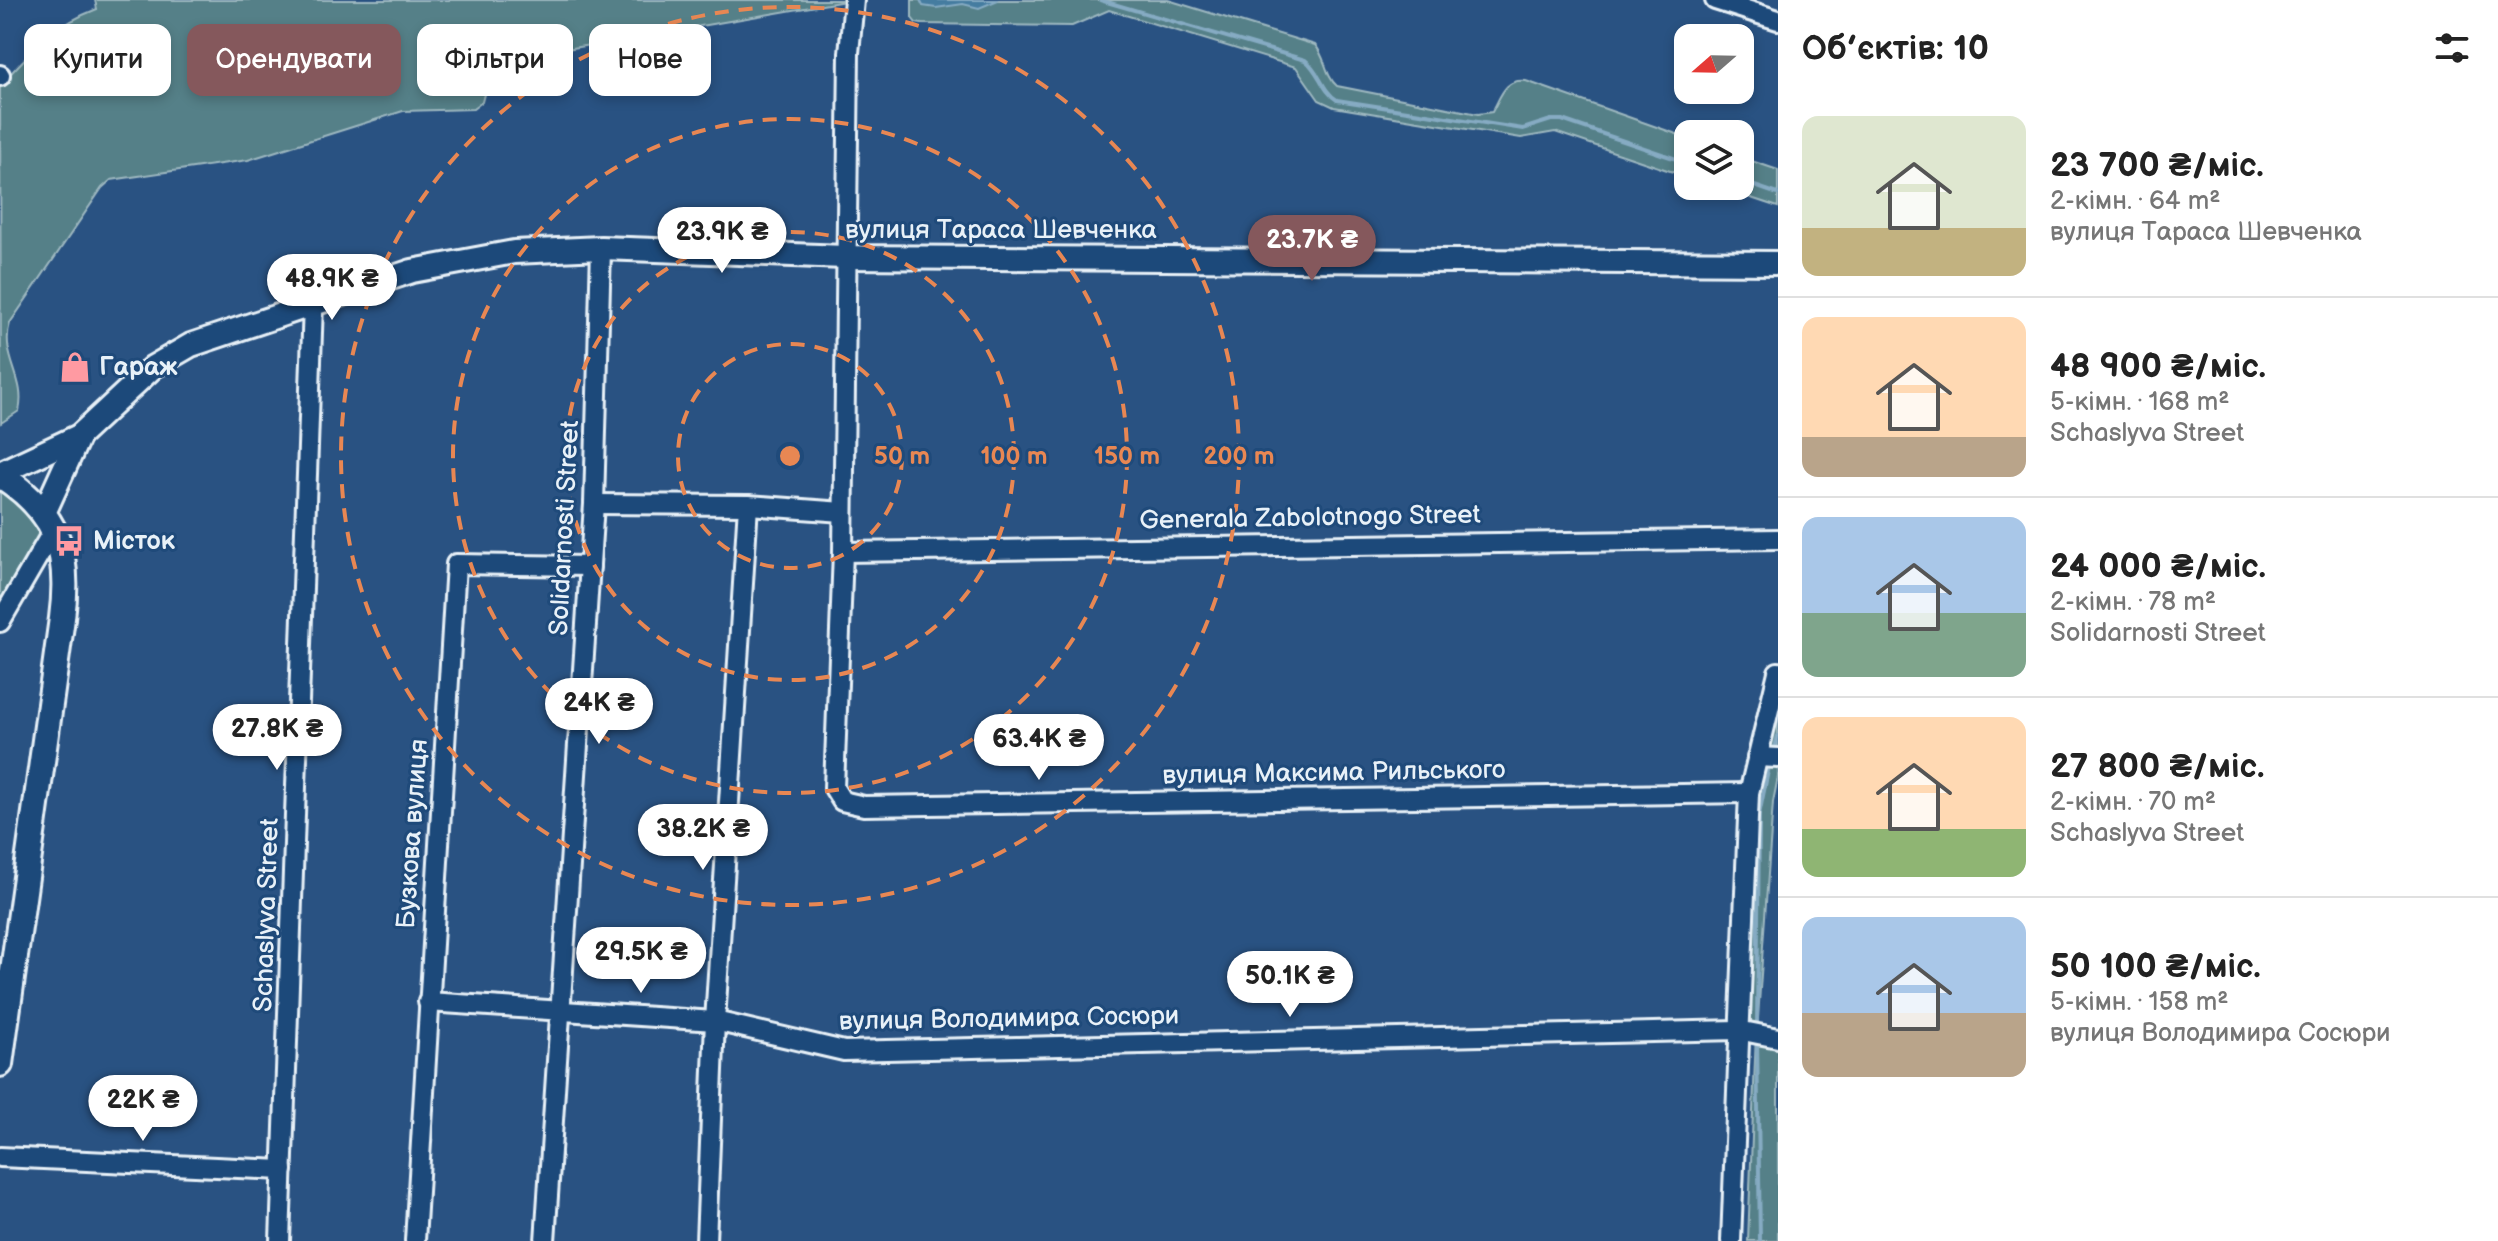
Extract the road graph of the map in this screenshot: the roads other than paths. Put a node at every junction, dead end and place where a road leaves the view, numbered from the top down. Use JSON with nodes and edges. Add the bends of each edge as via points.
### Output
{"nodes":[{"id":1,"x":854,"y":0,"type":"edge"},
{"id":2,"x":1715,"y":0,"type":"edge"},
{"id":3,"x":1778,"y":20,"type":"edge"},
{"id":4,"x":601,"y":248,"type":"junction"},
{"id":5,"x":845,"y":257,"type":"junction"},
{"id":6,"x":1778,"y":263,"type":"edge"},
{"id":7,"x":313,"y":304,"type":"junction"},
{"id":8,"x":79,"y":436,"type":"junction"},
{"id":9,"x":0,"y":474,"type":"edge"},
{"id":10,"x":594,"y":504,"type":"junction"},
{"id":11,"x":748,"y":505,"type":"junction"},
{"id":12,"x":843,"y":512,"type":"junction"},
{"id":13,"x":49,"y":521,"type":"junction"},
{"id":14,"x":1778,"y":539,"type":"edge"},
{"id":15,"x":843,"y":552,"type":"junction"},
{"id":16,"x":590,"y":566,"type":"junction"},
{"id":17,"x":0,"y":622,"type":"edge"},
{"id":18,"x":1778,"y":672,"type":"edge"},
{"id":19,"x":1757,"y":757,"type":"junction"},
{"id":20,"x":1778,"y":758,"type":"edge"},
{"id":21,"x":1749,"y":793,"type":"junction"},
{"id":22,"x":428,"y":1002,"type":"junction"},
{"id":23,"x":561,"y":1010,"type":"junction"},
{"id":24,"x":715,"y":1021,"type":"junction"},
{"id":25,"x":1738,"y":1030,"type":"junction"},
{"id":26,"x":1778,"y":1038,"type":"edge"},
{"id":27,"x":0,"y":1064,"type":"edge"},
{"id":28,"x":0,"y":1157,"type":"edge"},
{"id":29,"x":283,"y":1170,"type":"junction"},
{"id":30,"x":280,"y":1241,"type":"edge"},
{"id":31,"x":415,"y":1241,"type":"edge"},
{"id":32,"x":545,"y":1241,"type":"edge"},
{"id":33,"x":706,"y":1241,"type":"edge"},
{"id":34,"x":1731,"y":1241,"type":"edge"}],
"edges":[{"from":1,"to":5,"type":"street","name":"вулиця Максима Рильського"},
{"from":2,"to":3,"type":"street"},
{"from":4,"to":5,"type":"street","name":"вулиця Тараса Шевченка"},
{"from":4,"to":7,"type":"street","name":"вулиця Тараса Шевченка","via":[[456,261]]},
{"from":4,"to":10,"type":"street","name":"Solidarnosti Street"},
{"from":5,"to":6,"type":"street","name":"вулиця Тараса Шевченка"},
{"from":5,"to":12,"type":"street","name":"вулиця Максима Рильського"},
{"from":7,"to":8,"type":"street","name":"вулиця Тараса Шевченка","via":[[167,358]]},
{"from":7,"to":29,"type":"street","name":"Schaslyva Street"},
{"from":8,"to":9,"type":"street","name":"вулиця Тараса Шевченка"},
{"from":8,"to":13,"type":"street","name":"вулиця Тараса Шевченка"},
{"from":9,"to":13,"type":"main road"},
{"from":10,"to":11,"type":"street"},
{"from":10,"to":16,"type":"street","name":"Solidarnosti Street"},
{"from":11,"to":12,"type":"street"},
{"from":11,"to":24,"type":"street"},
{"from":12,"to":15,"type":"street","name":"вулиця Максима Рильського"},
{"from":13,"to":17,"type":"street"},
{"from":13,"to":27,"type":"main road","via":[[65,568],[65,594]]},
{"from":14,"to":15,"type":"street","name":"Generala Zabolotnogo Street"},
{"from":15,"to":21,"type":"street","name":"вулиця Максима Рильського","via":[[834,788],[842,801],[864,806]]},
{"from":16,"to":22,"type":"street","name":"Бузкова вулиця","via":[[456,564]]},
{"from":16,"to":23,"type":"street","name":"Solidarnosti Street"},
{"from":18,"to":19,"type":"street"},
{"from":19,"to":20,"type":"street"},
{"from":19,"to":21,"type":"street"},
{"from":21,"to":25,"type":"street"},
{"from":22,"to":23,"type":"street","name":"вулиця Володимира Сосюри"},
{"from":22,"to":31,"type":"street","name":"Бузкова вулиця"},
{"from":23,"to":24,"type":"street","name":"вулиця Володимира Сосюри"},
{"from":23,"to":32,"type":"street","name":"Solidarnosti Street"},
{"from":24,"to":25,"type":"street","name":"вулиця Володимира Сосюри","via":[[844,1051]]},
{"from":24,"to":33,"type":"street"},
{"from":25,"to":26,"type":"street","name":"вулиця Володимира Сосюри"},
{"from":25,"to":34,"type":"street"},
{"from":28,"to":29,"type":"street"},
{"from":29,"to":30,"type":"street","name":"Schaslyva Street"}]}
